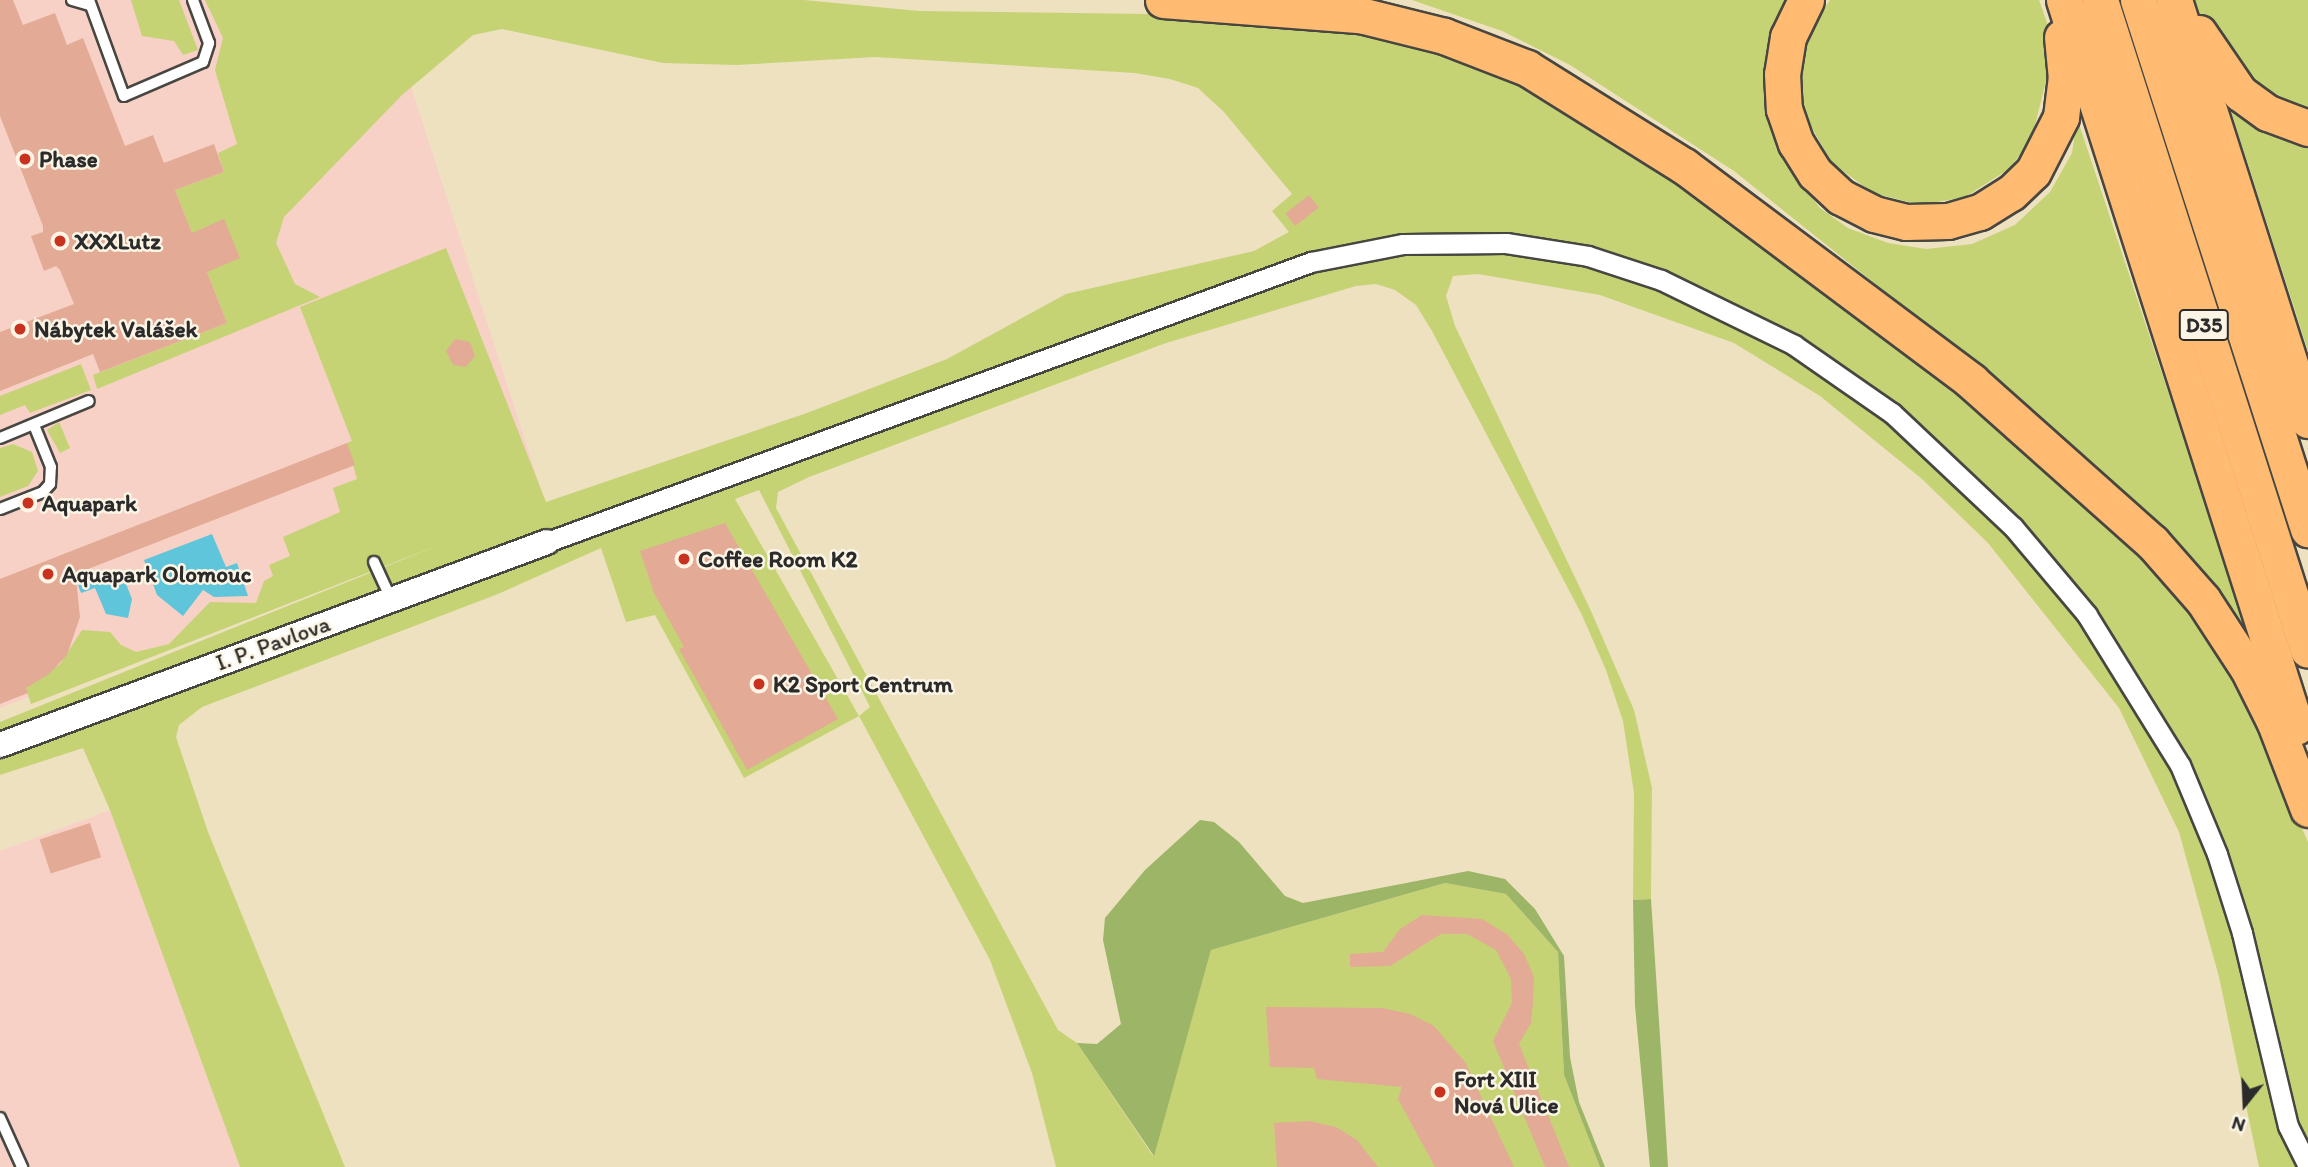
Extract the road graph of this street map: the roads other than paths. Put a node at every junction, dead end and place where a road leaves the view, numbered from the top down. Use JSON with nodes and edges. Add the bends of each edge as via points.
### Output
{"nodes":[{"id":1,"x":72,"y":0,"type":"edge"},
{"id":2,"x":192,"y":0,"type":"edge"},
{"id":3,"x":1163,"y":0,"type":"edge"},
{"id":4,"x":1807,"y":0,"type":"edge"},
{"id":5,"x":2053,"y":0,"type":"edge"},
{"id":6,"x":2064,"y":0,"type":"edge"},
{"id":7,"x":2100,"y":0,"type":"edge"},
{"id":8,"x":2138,"y":0,"type":"edge"},
{"id":9,"x":2175,"y":0,"type":"edge"},
{"id":10,"x":2182,"y":0,"type":"edge"},
{"id":11,"x":90,"y":2,"type":"edge"},
{"id":12,"x":2308,"y":128,"type":"edge"},
{"id":13,"x":89,"y":401,"type":"dead end"},
{"id":14,"x":2308,"y":420,"type":"edge"},
{"id":15,"x":34,"y":425,"type":"junction"},
{"id":16,"x":0,"y":438,"type":"edge"},
{"id":17,"x":0,"y":509,"type":"edge"},
{"id":18,"x":2308,"y":529,"type":"edge"},
{"id":19,"x":547,"y":542,"type":"joint"},
{"id":20,"x":374,"y":562,"type":"dead end"},
{"id":21,"x":391,"y":600,"type":"junction"},
{"id":22,"x":2308,"y":650,"type":"edge"},
{"id":23,"x":0,"y":744,"type":"edge"},
{"id":24,"x":2308,"y":768,"type":"edge"},
{"id":25,"x":2308,"y":809,"type":"edge"},
{"id":26,"x":0,"y":1118,"type":"edge"},
{"id":27,"x":2308,"y":1166,"type":"edge"},
{"id":28,"x":22,"y":1167,"type":"edge"}],
"edges":[{"from":1,"to":11,"type":"lane"},
{"from":2,"to":11,"type":"lane","via":[[209,43],[203,62],[124,96]]},
{"from":3,"to":25,"type":"highway","via":[[1360,15],[1444,36],[1527,68],[1738,204],[1971,381],[2068,463],[2166,556],[2203,600],[2248,669],[2275,723]]},
{"from":4,"to":5,"type":"highway","via":[[1788,37],[1782,74],[1787,120],[1796,144],[1823,181],[1852,204],[1884,217],[1926,223],[1970,216],[1999,202],[2026,180],[2048,149],[2061,117],[2066,79]]},
{"from":6,"to":24,"type":"highway"},
{"from":7,"to":22,"type":"highway","number":"D35"},
{"from":8,"to":18,"type":"highway","number":"D35"},
{"from":9,"to":14,"type":"highway"},
{"from":10,"to":12,"type":"highway","via":[[2213,58],[2240,93],[2268,113]]},
{"from":13,"to":15,"type":"lane"},
{"from":15,"to":16,"type":"lane"},
{"from":15,"to":17,"type":"lane","via":[[51,467],[50,484],[43,492]]},
{"from":19,"to":21,"type":"street","name":"I. P. Pavlova"},
{"from":19,"to":27,"type":"street","via":[[1311,262],[1403,244],[1506,243],[1588,256],[1648,275],[1794,345],[1892,413],[2013,527],[2087,615],[2180,765],[2217,854],[2242,933],[2288,1126]]},
{"from":20,"to":21,"type":"lane"},
{"from":21,"to":23,"type":"street","name":"I. P. Pavlova"},
{"from":26,"to":28,"type":"lane"}]}
